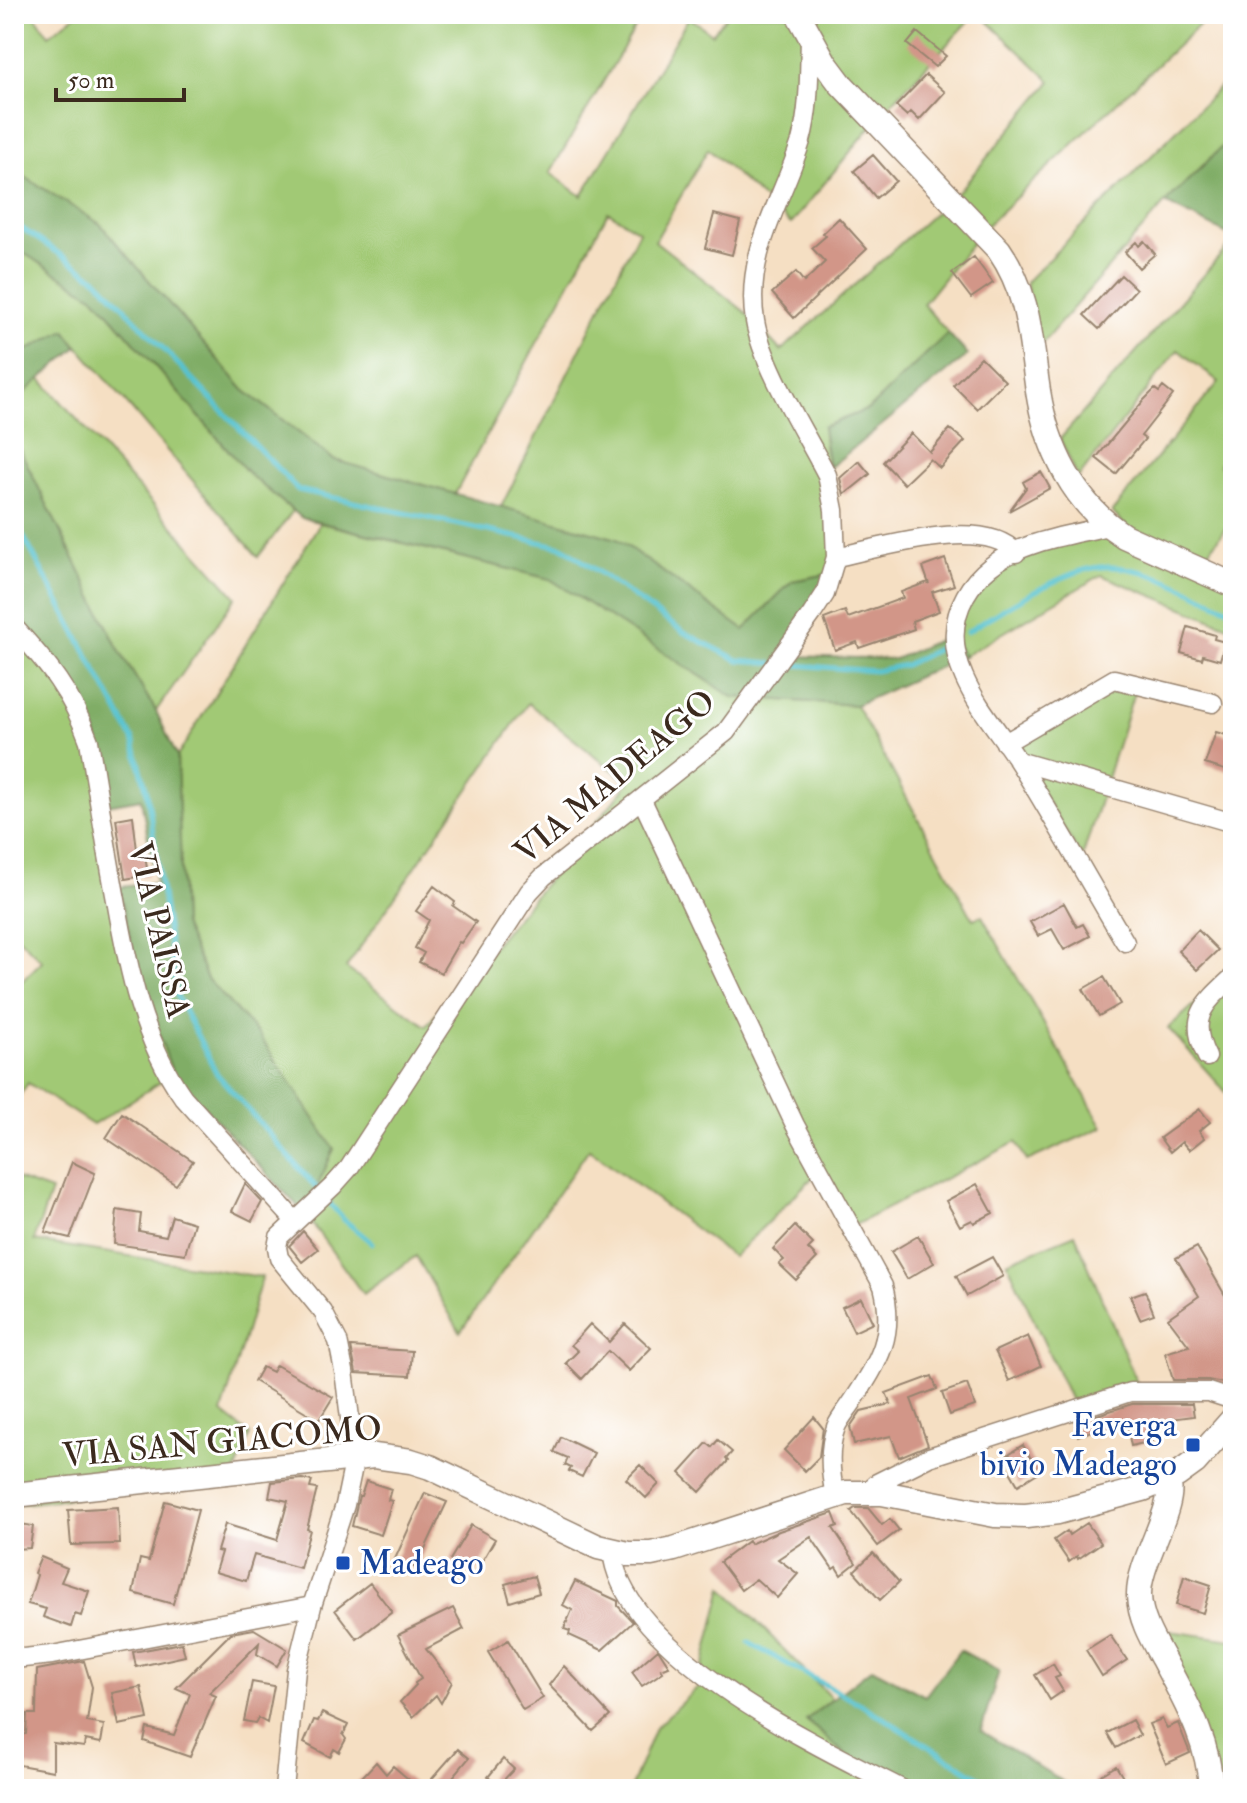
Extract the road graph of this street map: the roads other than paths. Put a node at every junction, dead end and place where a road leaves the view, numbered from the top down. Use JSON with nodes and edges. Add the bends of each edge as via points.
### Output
{"nodes":[{"id":1,"x":798,"y":14,"type":"edge"},
{"id":2,"x":810,"y":38,"type":"junction"},
{"id":3,"x":1108,"y":526,"type":"junction"},
{"id":4,"x":1016,"y":553,"type":"junction"},
{"id":5,"x":836,"y":557,"type":"junction"},
{"id":6,"x":1233,"y":585,"type":"edge"},
{"id":7,"x":14,"y":627,"type":"edge"},
{"id":8,"x":1213,"y":703,"type":"dead end"},
{"id":9,"x":1005,"y":743,"type":"junction"},
{"id":10,"x":1018,"y":761,"type":"junction"},
{"id":11,"x":642,"y":800,"type":"junction"},
{"id":12,"x":1233,"y":823,"type":"edge"},
{"id":13,"x":1125,"y":942,"type":"dead end"},
{"id":14,"x":1233,"y":977,"type":"edge"},
{"id":15,"x":1207,"y":1057,"type":"dead end"},
{"id":16,"x":295,"y":1221,"type":"junction"},
{"id":17,"x":1233,"y":1400,"type":"edge"},
{"id":18,"x":1233,"y":1419,"type":"edge"},
{"id":19,"x":355,"y":1457,"type":"junction"},
{"id":20,"x":1168,"y":1479,"type":"junction"},
{"id":21,"x":867,"y":1492,"type":"junction"},
{"id":22,"x":14,"y":1495,"type":"edge"},
{"id":23,"x":835,"y":1495,"type":"junction"},
{"id":24,"x":612,"y":1551,"type":"junction"},
{"id":25,"x":312,"y":1606,"type":"junction"},
{"id":26,"x":14,"y":1659,"type":"edge"},
{"id":27,"x":284,"y":1789,"type":"edge"},
{"id":28,"x":902,"y":1789,"type":"edge"},
{"id":29,"x":1211,"y":1789,"type":"edge"}],
"edges":[{"from":1,"to":2,"type":"street"},
{"from":2,"to":3,"type":"street","via":[[840,83],[1008,262],[1025,302],[1051,443],[1081,496]]},
{"from":2,"to":5,"type":"street","name":"VIA MADEAGO","via":[[804,129],[757,252],[753,301],[767,359],[827,475]]},
{"from":3,"to":4,"type":"street"},
{"from":3,"to":6,"type":"street"},
{"from":4,"to":5,"type":"street","via":[[1003,541],[968,533]]},
{"from":4,"to":9,"type":"street","via":[[973,586],[954,627],[965,679]]},
{"from":5,"to":11,"type":"street","name":"VIA MADEAGO","via":[[825,594],[726,732]]},
{"from":7,"to":16,"type":"street","name":"VIA PAISSA","via":[[62,682],[85,731],[132,981],[169,1077]]},
{"from":8,"to":9,"type":"street","via":[[1114,679]]},
{"from":9,"to":10,"type":"street"},
{"from":10,"to":12,"type":"street"},
{"from":10,"to":13,"type":"street"},
{"from":11,"to":16,"type":"street","name":"VIA MADEAGO","via":[[529,892],[349,1168]]},
{"from":11,"to":23,"type":"street","via":[[795,1125],[883,1286],[889,1324],[881,1357],[836,1427],[829,1470]]},
{"from":14,"to":15,"type":"street","via":[[1201,1009],[1199,1035]]},
{"from":16,"to":19,"type":"street","name":"VIA MADEAGO","via":[[279,1237],[278,1253],[332,1326],[342,1357]]},
{"from":17,"to":21,"type":"street","via":[[1208,1392],[1130,1392],[929,1457]]},
{"from":18,"to":20,"type":"street","name":"VIA SAN GIACOMO","via":[[1195,1462]]},
{"from":19,"to":22,"type":"street","name":"VIA SAN GIACOMO"},
{"from":19,"to":24,"type":"street","name":"VIA SAN GIACOMO","via":[[430,1467]]},
{"from":19,"to":25,"type":"street","name":"VIA MADEAGO"},
{"from":20,"to":21,"type":"street","name":"VIA SAN GIACOMO","via":[[1058,1512],[1026,1516]]},
{"from":20,"to":29,"type":"street","via":[[1169,1498],[1143,1569],[1139,1597],[1148,1630],[1203,1737]]},
{"from":21,"to":23,"type":"street","name":"VIA SAN GIACOMO"},
{"from":23,"to":24,"type":"street","name":"VIA SAN GIACOMO","via":[[661,1552]]},
{"from":24,"to":28,"type":"street","via":[[622,1586],[649,1625],[684,1659],[810,1742]]},
{"from":25,"to":26,"type":"street"},
{"from":25,"to":27,"type":"street","name":"VIA MADEAGO","via":[[296,1670]]}]}
